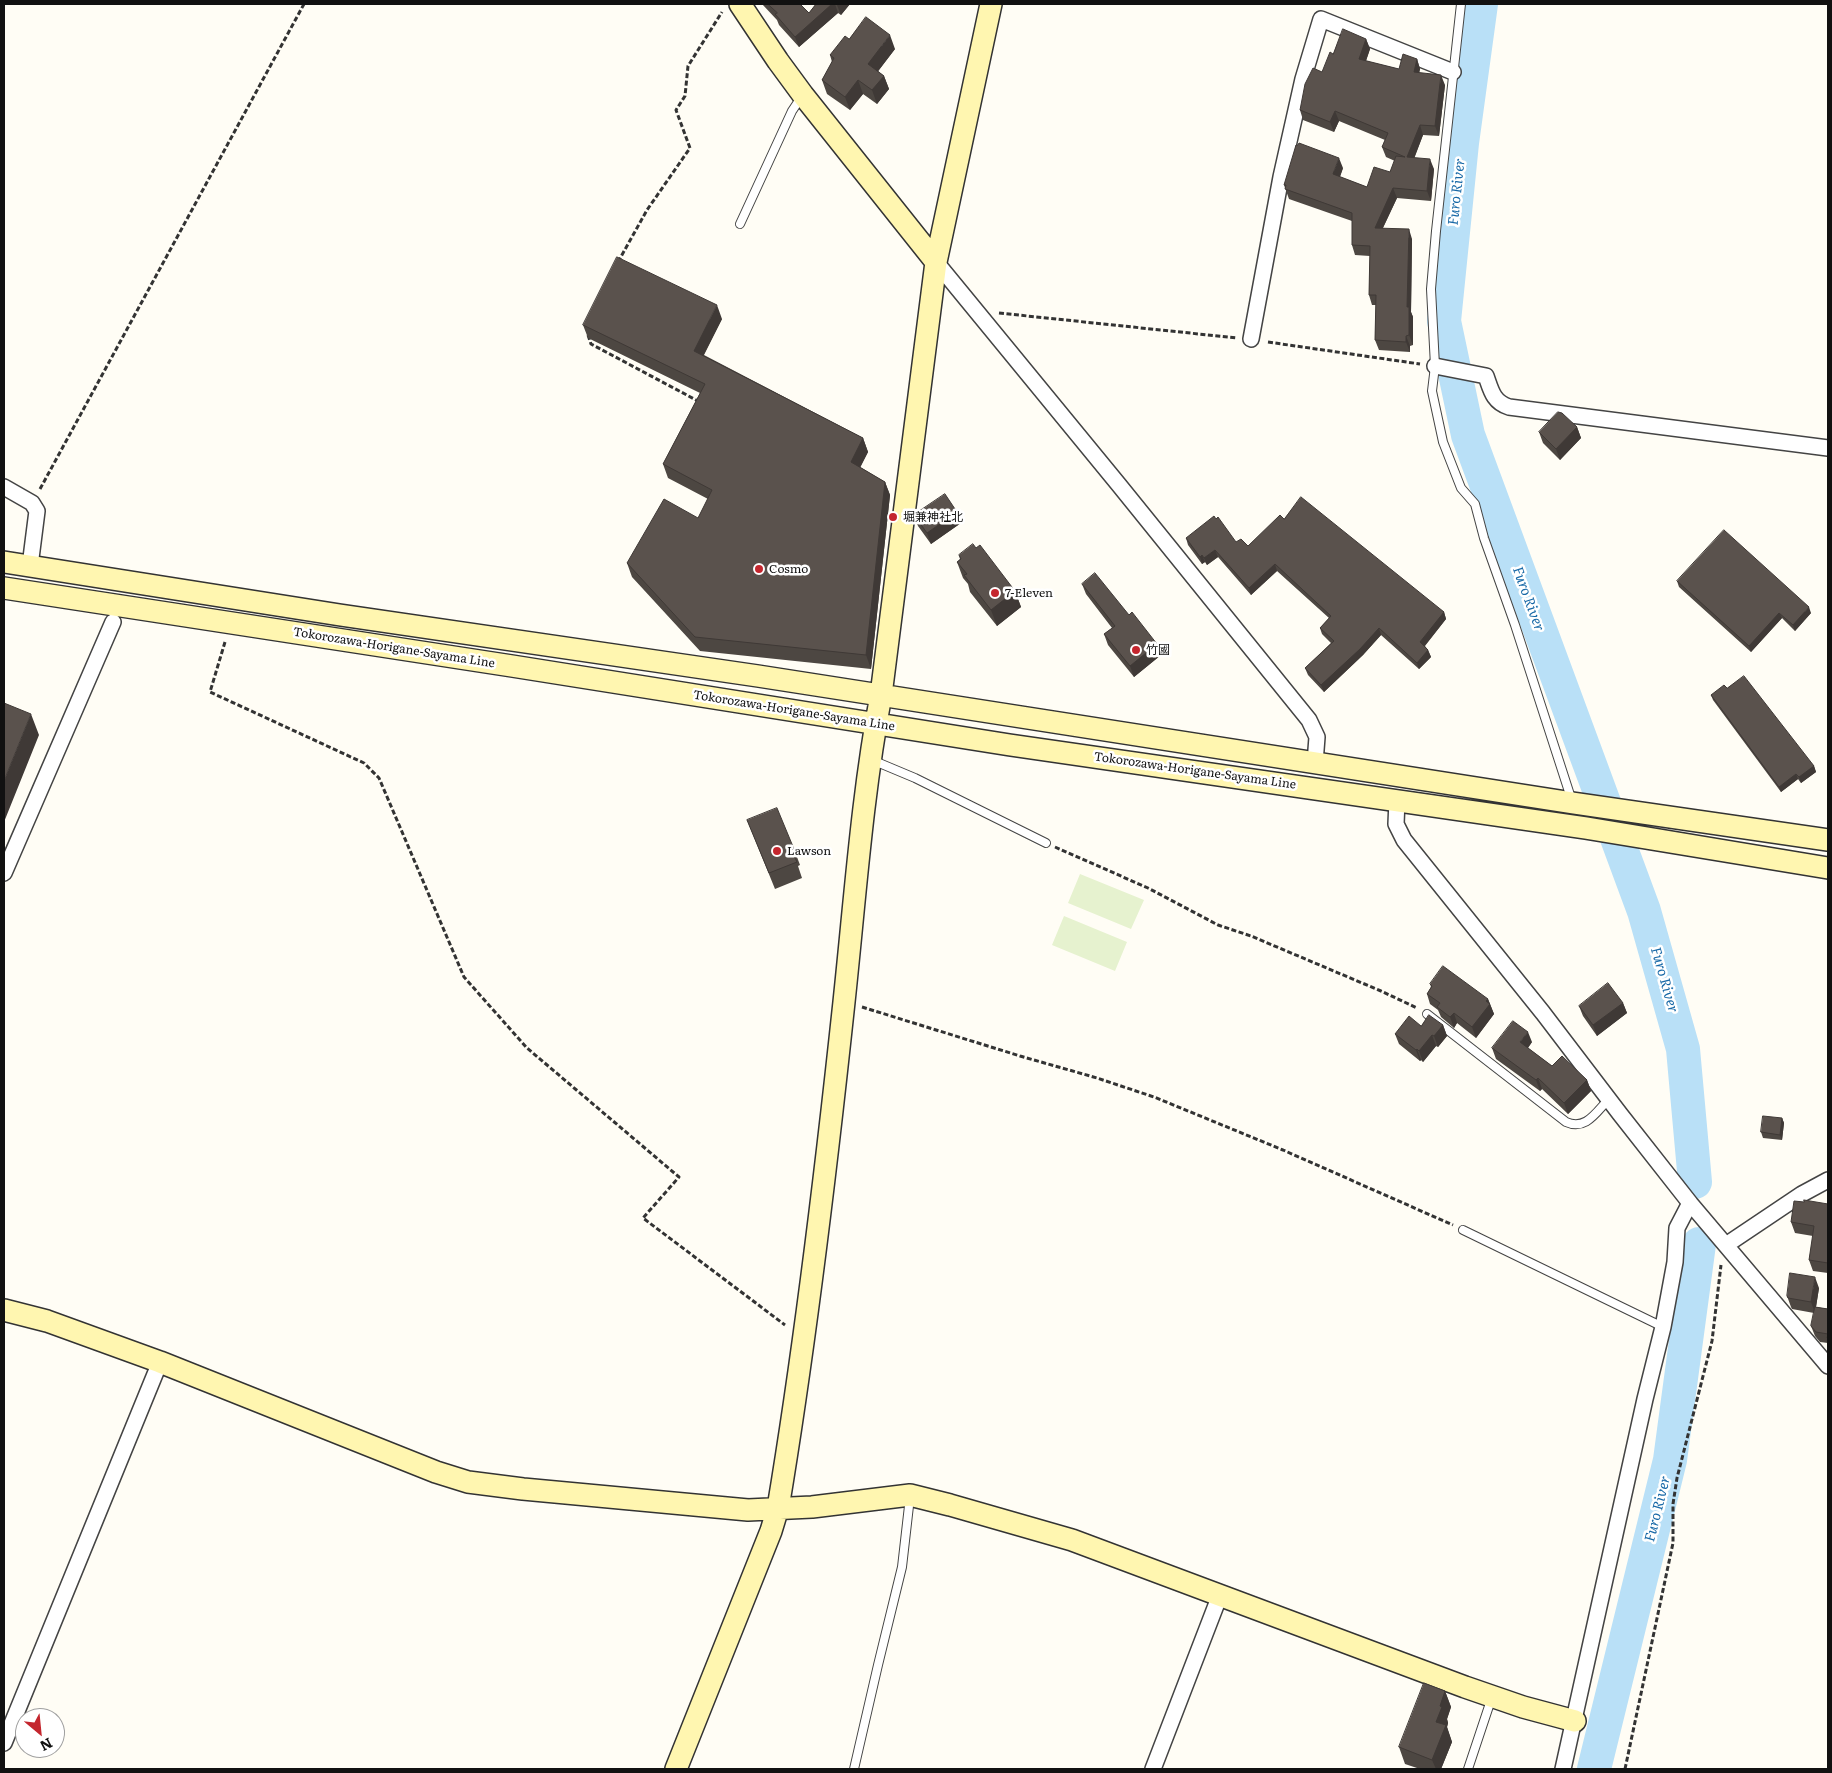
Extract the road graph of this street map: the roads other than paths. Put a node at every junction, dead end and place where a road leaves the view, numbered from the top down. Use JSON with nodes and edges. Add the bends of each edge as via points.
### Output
{"nodes":[{"id":1,"x":991,"y":4,"type":"edge"},
{"id":2,"x":1461,"y":4,"type":"edge"},
{"id":3,"x":731,"y":8,"type":"edge"},
{"id":4,"x":1453,"y":72,"type":"junction"},
{"id":5,"x":803,"y":95,"type":"junction"},
{"id":6,"x":740,"y":224,"type":"dead end"},
{"id":7,"x":936,"y":262,"type":"junction"},
{"id":8,"x":1251,"y":339,"type":"road end"},
{"id":9,"x":1435,"y":366,"type":"junction"},
{"id":10,"x":1828,"y":448,"type":"edge"},
{"id":11,"x":4,"y":487,"type":"edge"},
{"id":12,"x":4,"y":562,"type":"edge"},
{"id":13,"x":30,"y":566,"type":"junction"},
{"id":14,"x":4,"y":588,"type":"edge"},
{"id":15,"x":113,"y":622,"type":"dead end"},
{"id":16,"x":881,"y":695,"type":"junction"},
{"id":17,"x":876,"y":724,"type":"junction"},
{"id":18,"x":870,"y":759,"type":"junction"},
{"id":19,"x":1316,"y":763,"type":"junction"},
{"id":20,"x":1396,"y":800,"type":"junction"},
{"id":21,"x":1575,"y":803,"type":"junction"},
{"id":22,"x":1828,"y":840,"type":"edge"},
{"id":23,"x":1046,"y":843,"type":"road end"},
{"id":24,"x":1828,"y":868,"type":"edge"},
{"id":25,"x":4,"y":873,"type":"edge"},
{"id":26,"x":1427,"y":1014,"type":"edge"},
{"id":27,"x":1609,"y":1099,"type":"junction"},
{"id":28,"x":1828,"y":1180,"type":"edge"},
{"id":29,"x":1690,"y":1203,"type":"junction"},
{"id":30,"x":1463,"y":1230,"type":"road end"},
{"id":31,"x":1726,"y":1245,"type":"junction"},
{"id":32,"x":4,"y":1310,"type":"edge"},
{"id":33,"x":1663,"y":1327,"type":"junction"},
{"id":34,"x":160,"y":1362,"type":"junction"},
{"id":35,"x":1828,"y":1366,"type":"edge"},
{"id":36,"x":910,"y":1495,"type":"junction"},
{"id":37,"x":778,"y":1508,"type":"junction"},
{"id":38,"x":1220,"y":1596,"type":"junction"},
{"id":39,"x":1492,"y":1696,"type":"junction"},
{"id":40,"x":1575,"y":1721,"type":"junction"},
{"id":41,"x":4,"y":1742,"type":"edge"},
{"id":42,"x":676,"y":1769,"type":"edge"},
{"id":43,"x":854,"y":1769,"type":"edge"},
{"id":44,"x":1153,"y":1769,"type":"edge"},
{"id":45,"x":1468,"y":1769,"type":"edge"},
{"id":46,"x":1563,"y":1769,"type":"edge"}],
"edges":[{"from":1,"to":7,"type":"street"},
{"from":2,"to":4,"type":"lane"},
{"from":3,"to":5,"type":"street"},
{"from":4,"to":8,"type":"street","via":[[1320,19],[1281,177]]},
{"from":4,"to":9,"type":"lane","via":[[1431,289]]},
{"from":5,"to":6,"type":"lane","via":[[792,111]]},
{"from":5,"to":7,"type":"street"},
{"from":7,"to":16,"type":"street"},
{"from":7,"to":19,"type":"street","via":[[1309,720],[1317,737]]},
{"from":9,"to":10,"type":"street","via":[[1486,376],[1494,398],[1509,406]]},
{"from":9,"to":21,"type":"lane","via":[[1432,391],[1443,442],[1461,488],[1474,504]]},
{"from":11,"to":13,"type":"street","via":[[32,503],[37,511]]},
{"from":12,"to":13,"type":"street","name":"Tokorozawa-Horigane-Sayama Line"},
{"from":13,"to":16,"type":"street","name":"Tokorozawa-Horigane-Sayama Line"},
{"from":14,"to":17,"type":"street","name":"Tokorozawa-Horigane-Sayama Line"},
{"from":15,"to":25,"type":"street"},
{"from":16,"to":17,"type":"street"},
{"from":16,"to":19,"type":"street","name":"Tokorozawa-Horigane-Sayama Line"},
{"from":17,"to":18,"type":"street"},
{"from":17,"to":20,"type":"street","name":"Tokorozawa-Horigane-Sayama Line"},
{"from":18,"to":23,"type":"lane"},
{"from":18,"to":37,"type":"street","via":[[804,1338]]},
{"from":19,"to":21,"type":"street","name":"Tokorozawa-Horigane-Sayama Line"},
{"from":20,"to":24,"type":"street","name":"Tokorozawa-Horigane-Sayama Line"},
{"from":20,"to":27,"type":"street","via":[[1396,824],[1404,840]]},
{"from":21,"to":22,"type":"street","name":"Tokorozawa-Horigane-Sayama Line"},
{"from":26,"to":27,"type":"lane","via":[[1574,1126],[1584,1124]]},
{"from":27,"to":29,"type":"street"},
{"from":28,"to":31,"type":"street"},
{"from":29,"to":31,"type":"street"},
{"from":29,"to":33,"type":"street","via":[[1677,1228],[1675,1262]]},
{"from":30,"to":33,"type":"lane"},
{"from":31,"to":35,"type":"street"},
{"from":32,"to":34,"type":"street","via":[[47,1321]]},
{"from":33,"to":40,"type":"street"},
{"from":34,"to":37,"type":"street","via":[[468,1482],[748,1510]]},
{"from":34,"to":41,"type":"street"},
{"from":36,"to":37,"type":"street"},
{"from":36,"to":38,"type":"street","via":[[1072,1540]]},
{"from":36,"to":43,"type":"lane","via":[[902,1567]]},
{"from":37,"to":42,"type":"street"},
{"from":38,"to":39,"type":"street"},
{"from":38,"to":44,"type":"street"},
{"from":39,"to":40,"type":"street"},
{"from":39,"to":45,"type":"lane"},
{"from":40,"to":46,"type":"street"}]}
